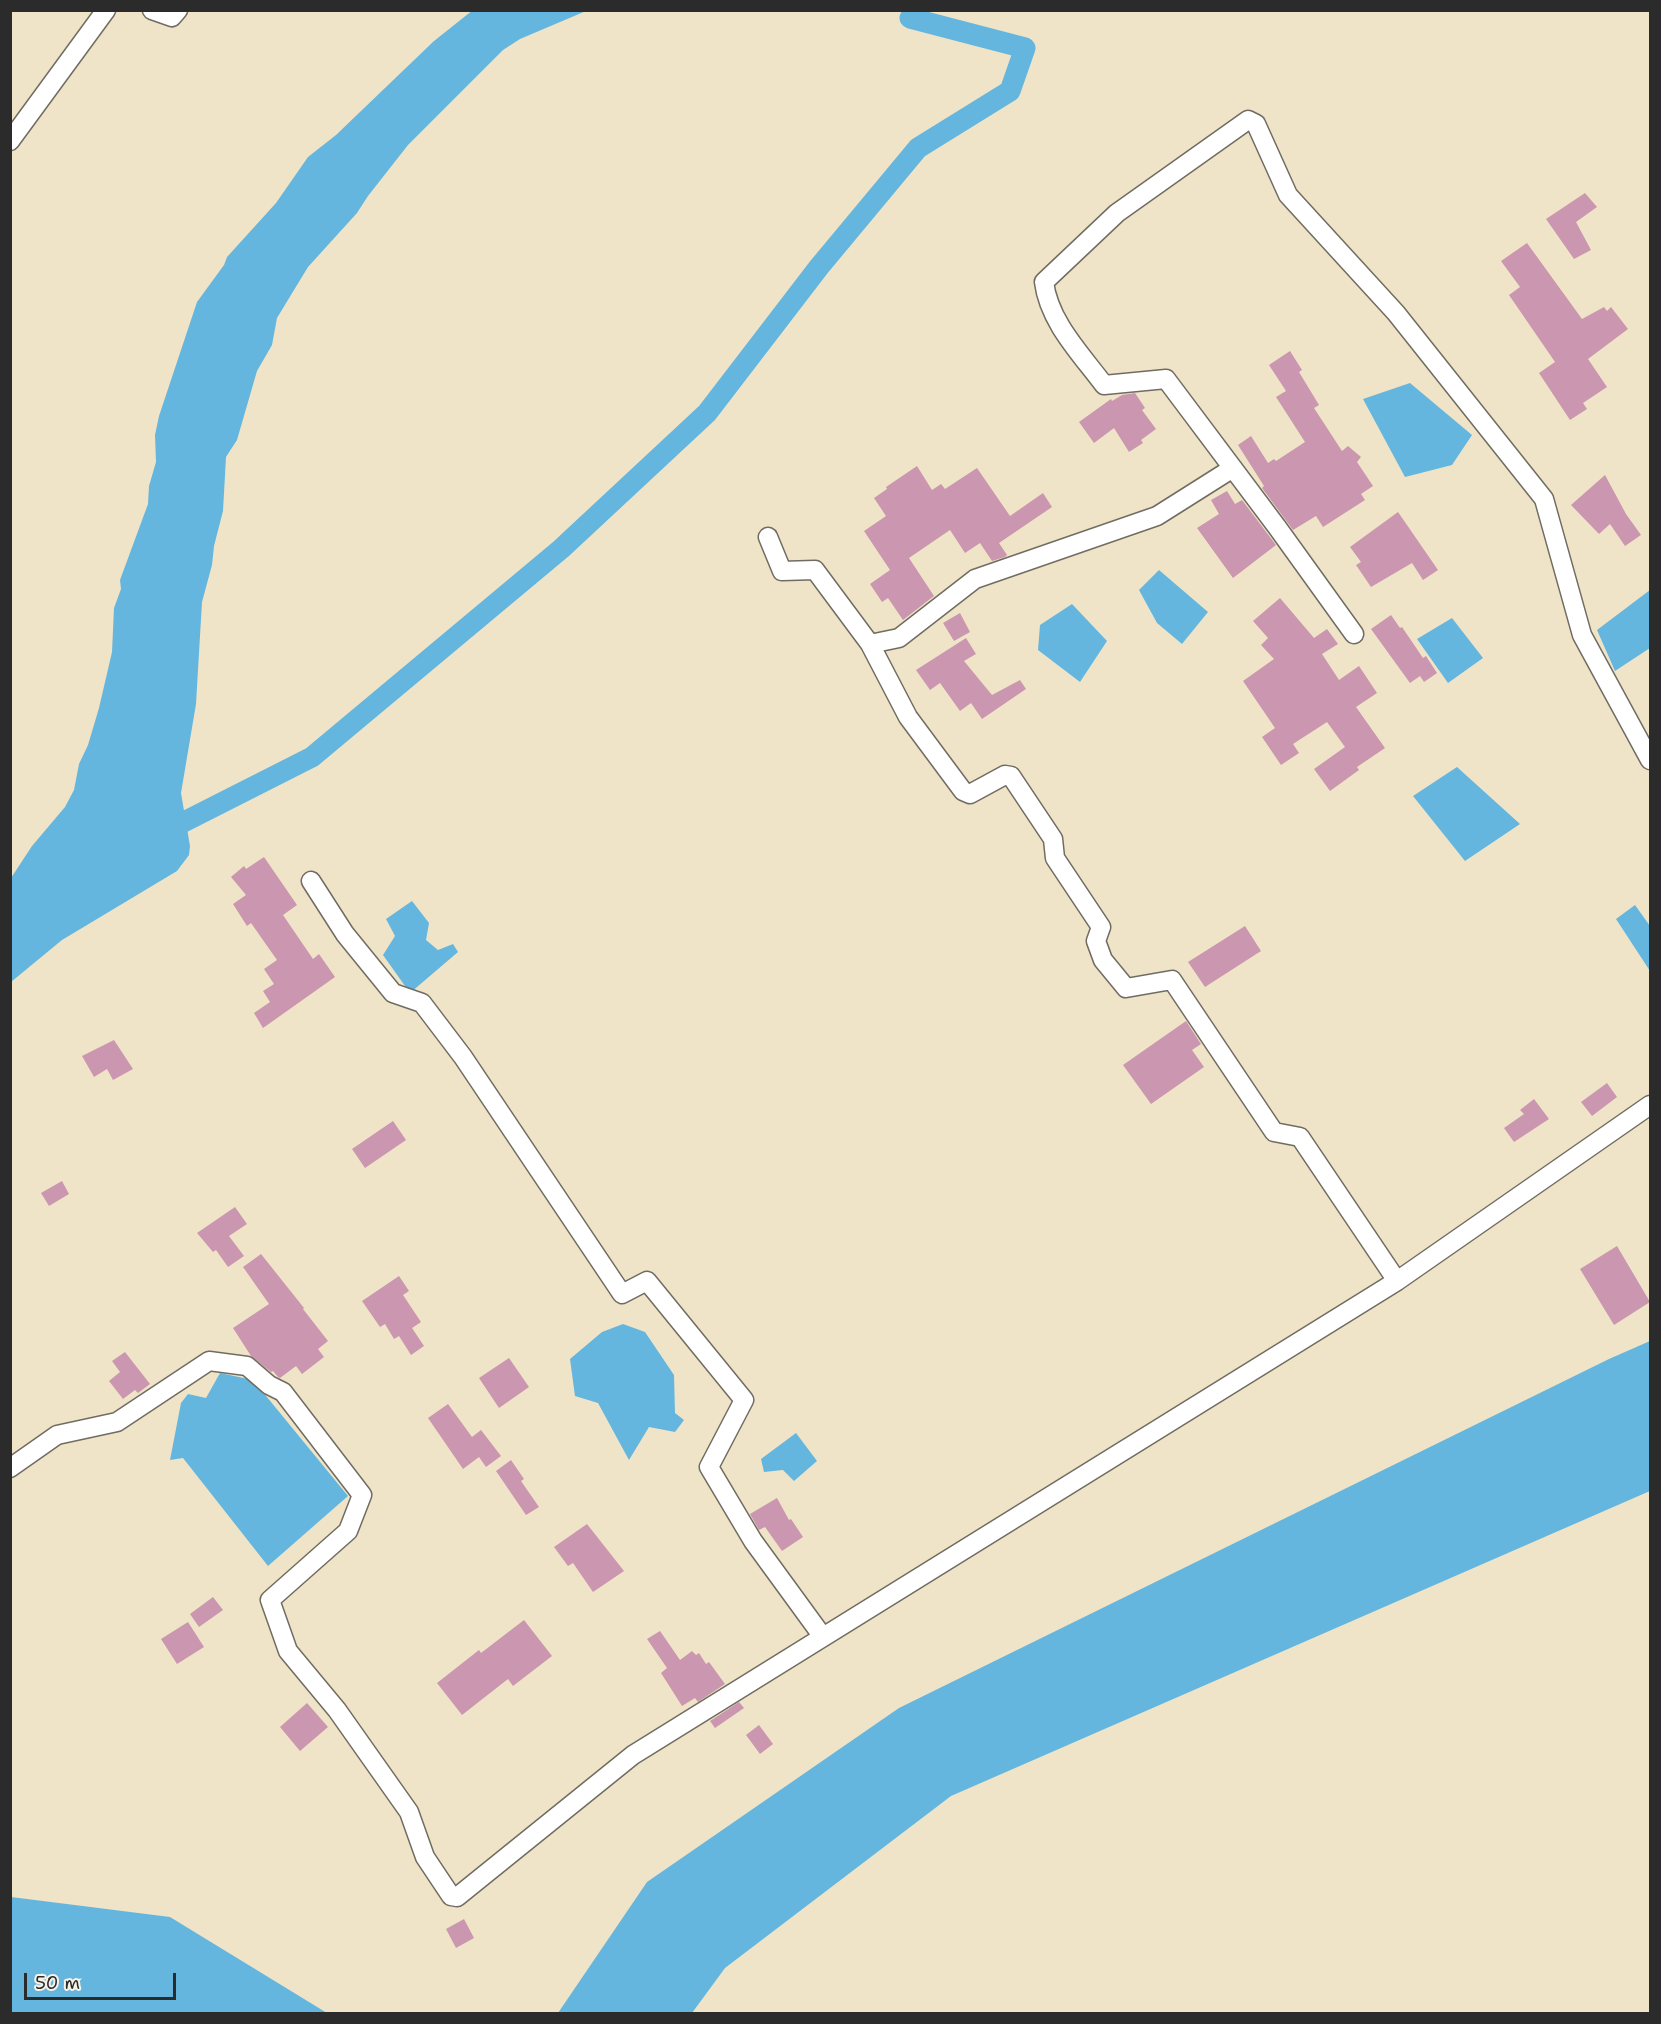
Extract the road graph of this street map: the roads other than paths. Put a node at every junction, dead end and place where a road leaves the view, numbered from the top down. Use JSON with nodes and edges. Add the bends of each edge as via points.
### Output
{"nodes":[{"id":1,"x":106,"y":10,"type":"edge"},
{"id":2,"x":152,"y":10,"type":"edge"},
{"id":3,"x":178,"y":10,"type":"edge"},
{"id":4,"x":10,"y":141,"type":"edge"},
{"id":5,"x":1233,"y":468,"type":"junction"},
{"id":6,"x":768,"y":537,"type":"dead end"},
{"id":7,"x":1354,"y":634,"type":"dead end"},
{"id":8,"x":870,"y":644,"type":"junction"},
{"id":9,"x":1650,"y":760,"type":"edge"},
{"id":10,"x":311,"y":882,"type":"dead end"},
{"id":11,"x":1650,"y":1105,"type":"edge"},
{"id":12,"x":1397,"y":1281,"type":"junction"},
{"id":13,"x":10,"y":1468,"type":"edge"},
{"id":14,"x":823,"y":1637,"type":"junction"}],
"edges":[{"from":1,"to":4,"type":"street"},
{"from":2,"to":3,"type":"street","via":[[172,17]]},
{"from":5,"to":7,"type":"street"},
{"from":5,"to":8,"type":"street","via":[[1157,516],[975,579],[899,639]]},
{"from":5,"to":9,"type":"street","via":[[1166,379],[1104,385],[1056,321],[1044,282],[1116,213],[1248,120],[1256,124],[1288,195],[1396,314],[1544,499],[1582,635]]},
{"from":6,"to":8,"type":"street","via":[[782,571],[815,570]]},
{"from":8,"to":12,"type":"street","via":[[908,717],[963,791],[970,794],[1005,774],[1011,776],[1053,839],[1054,858],[1101,927],[1096,941],[1103,960],[1126,988],[1172,980],[1274,1132],[1300,1137]]},
{"from":10,"to":14,"type":"street","via":[[345,934],[393,993],[422,1003],[463,1057],[622,1294],[647,1281],[744,1400],[709,1467],[753,1541]]},
{"from":11,"to":12,"type":"street"},
{"from":12,"to":14,"type":"street"},
{"from":13,"to":14,"type":"street","via":[[57,1435],[117,1422],[209,1361],[247,1366],[269,1386],[283,1392],[362,1495],[348,1531],[270,1600],[288,1651],[337,1710],[409,1812],[425,1857],[451,1896],[457,1897],[633,1755]]}]}
